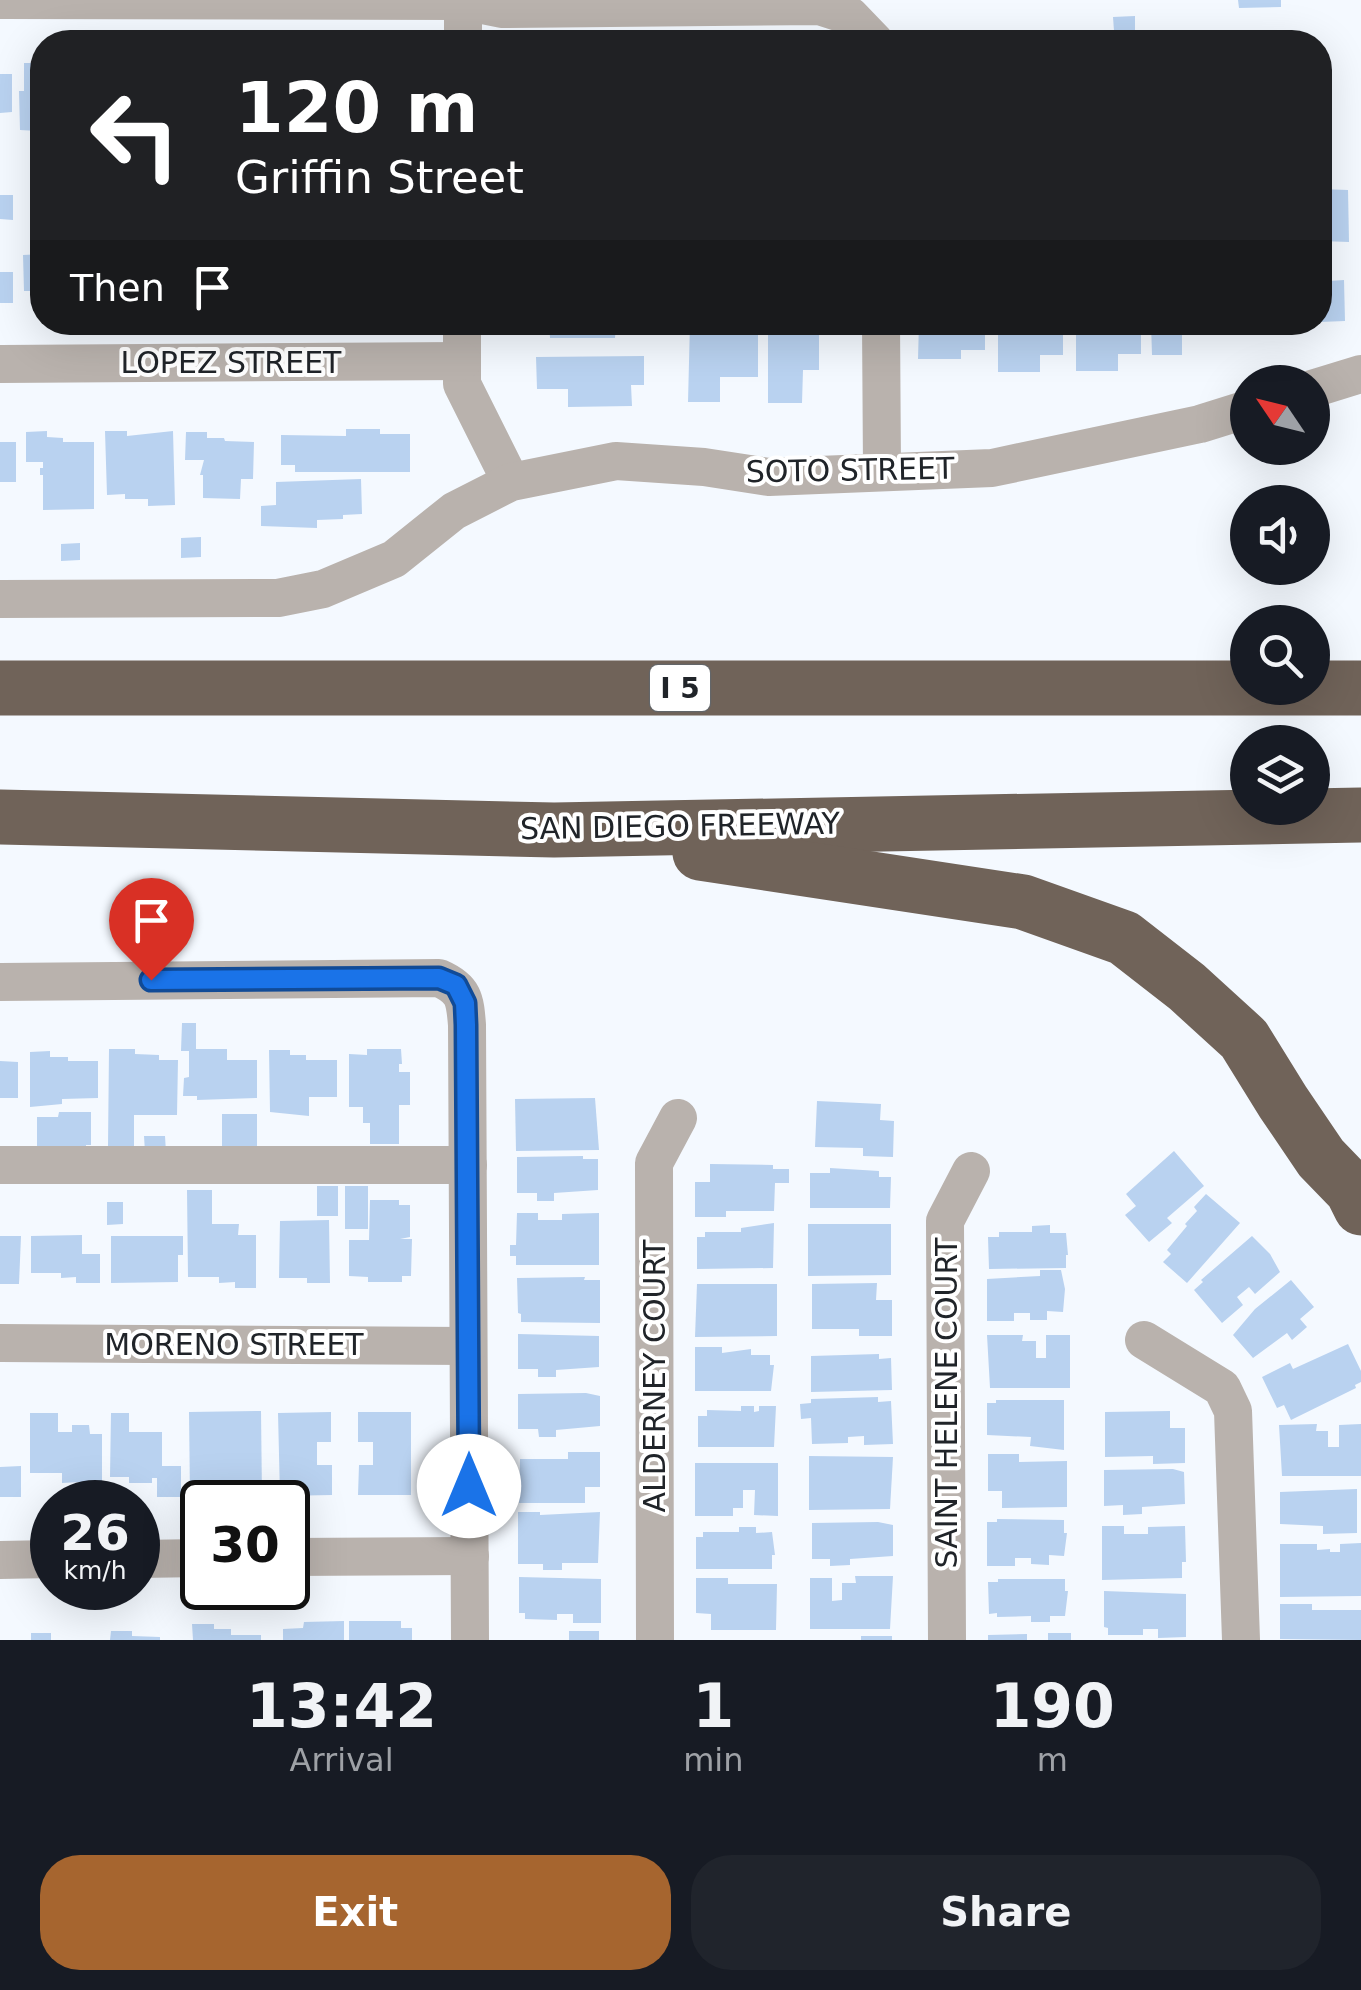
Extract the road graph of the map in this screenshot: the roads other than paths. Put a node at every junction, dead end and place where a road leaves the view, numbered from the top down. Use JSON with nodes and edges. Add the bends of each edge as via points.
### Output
{"nodes":[{"id":1,"x":0,"y":0,"type":"edge"},
{"id":2,"x":464,"y":1,"type":"edge"},
{"id":3,"x":463,"y":30,"type":"edge"},
{"id":4,"x":864,"y":30,"type":"edge"},
{"id":5,"x":462,"y":335,"type":"edge"},
{"id":6,"x":881,"y":335,"type":"edge"},
{"id":7,"x":462,"y":361,"type":"junction"},
{"id":8,"x":0,"y":364,"type":"edge"},
{"id":9,"x":1361,"y":374,"type":"edge"},
{"id":10,"x":1330,"y":383,"type":"edge"},
{"id":11,"x":1230,"y":415,"type":"edge"},
{"id":12,"x":882,"y":470,"type":"junction"},
{"id":13,"x":510,"y":482,"type":"junction"},
{"id":14,"x":0,"y":599,"type":"edge"},
{"id":15,"x":0,"y":688,"type":"edge"},
{"id":16,"x":1361,"y":688,"type":"edge"},
{"id":17,"x":1361,"y":816,"type":"edge"},
{"id":18,"x":0,"y":817,"type":"edge"},
{"id":19,"x":554,"y":830,"type":"junction"},
{"id":20,"x":0,"y":982,"type":"edge"},
{"id":21,"x":678,"y":1118,"type":"dead end"},
{"id":22,"x":468,"y":1164,"type":"junction"},
{"id":23,"x":0,"y":1165,"type":"edge"},
{"id":24,"x":970,"y":1171,"type":"dead end"},
{"id":25,"x":1358,"y":1196,"type":"edge"},
{"id":26,"x":1144,"y":1340,"type":"dead end"},
{"id":27,"x":0,"y":1343,"type":"edge"},
{"id":28,"x":468,"y":1346,"type":"junction"},
{"id":29,"x":470,"y":1556,"type":"junction"},
{"id":30,"x":310,"y":1558,"type":"edge"},
{"id":31,"x":30,"y":1559,"type":"edge"},
{"id":32,"x":0,"y":1560,"type":"edge"},
{"id":33,"x":470,"y":1640,"type":"edge"},
{"id":34,"x":656,"y":1640,"type":"edge"},
{"id":35,"x":948,"y":1640,"type":"edge"},
{"id":36,"x":1242,"y":1640,"type":"edge"}],
"edges":[{"from":1,"to":2,"type":"street"},
{"from":2,"to":3,"type":"street"},
{"from":2,"to":4,"type":"street","via":[[503,8],[819,6],[850,16]]},
{"from":5,"to":7,"type":"street"},
{"from":6,"to":12,"type":"street"},
{"from":7,"to":8,"type":"street","name":"LOPEZ STREET"},
{"from":7,"to":13,"type":"street","via":[[462,384]]},
{"from":9,"to":10,"type":"street"},
{"from":11,"to":12,"type":"street","name":"SOTO STREET","via":[[992,468]]},
{"from":12,"to":13,"type":"street","name":"SOTO STREET","via":[[769,477],[616,461]]},
{"from":13,"to":14,"type":"street","name":"SOTO STREET","via":[[454,510],[394,559],[323,588],[278,598]]},
{"from":15,"to":16,"type":"highway","number":"I 5"},
{"from":17,"to":19,"type":"highway","name":"SAN DIEGO FREEWAY"},
{"from":18,"to":19,"type":"highway","name":"SAN DIEGO FREEWAY"},
{"from":19,"to":25,"type":"highway","via":[[1023,902],[1124,938],[1244,1039],[1321,1158]]},
{"from":20,"to":22,"type":"street","via":[[439,978],[456,985],[465,1003]]},
{"from":21,"to":34,"type":"street","name":"ALDERNEY COURT","via":[[654,1163]]},
{"from":22,"to":23,"type":"street"},
{"from":22,"to":28,"type":"street"},
{"from":24,"to":35,"type":"street","name":"SAINT HELENE COURT","via":[[945,1221]]},
{"from":26,"to":36,"type":"street","via":[[1222,1388],[1233,1410]]},
{"from":27,"to":28,"type":"street","name":"MORENO STREET"},
{"from":28,"to":29,"type":"street"},
{"from":29,"to":30,"type":"street"},
{"from":29,"to":33,"type":"street"},
{"from":31,"to":32,"type":"street"}]}
